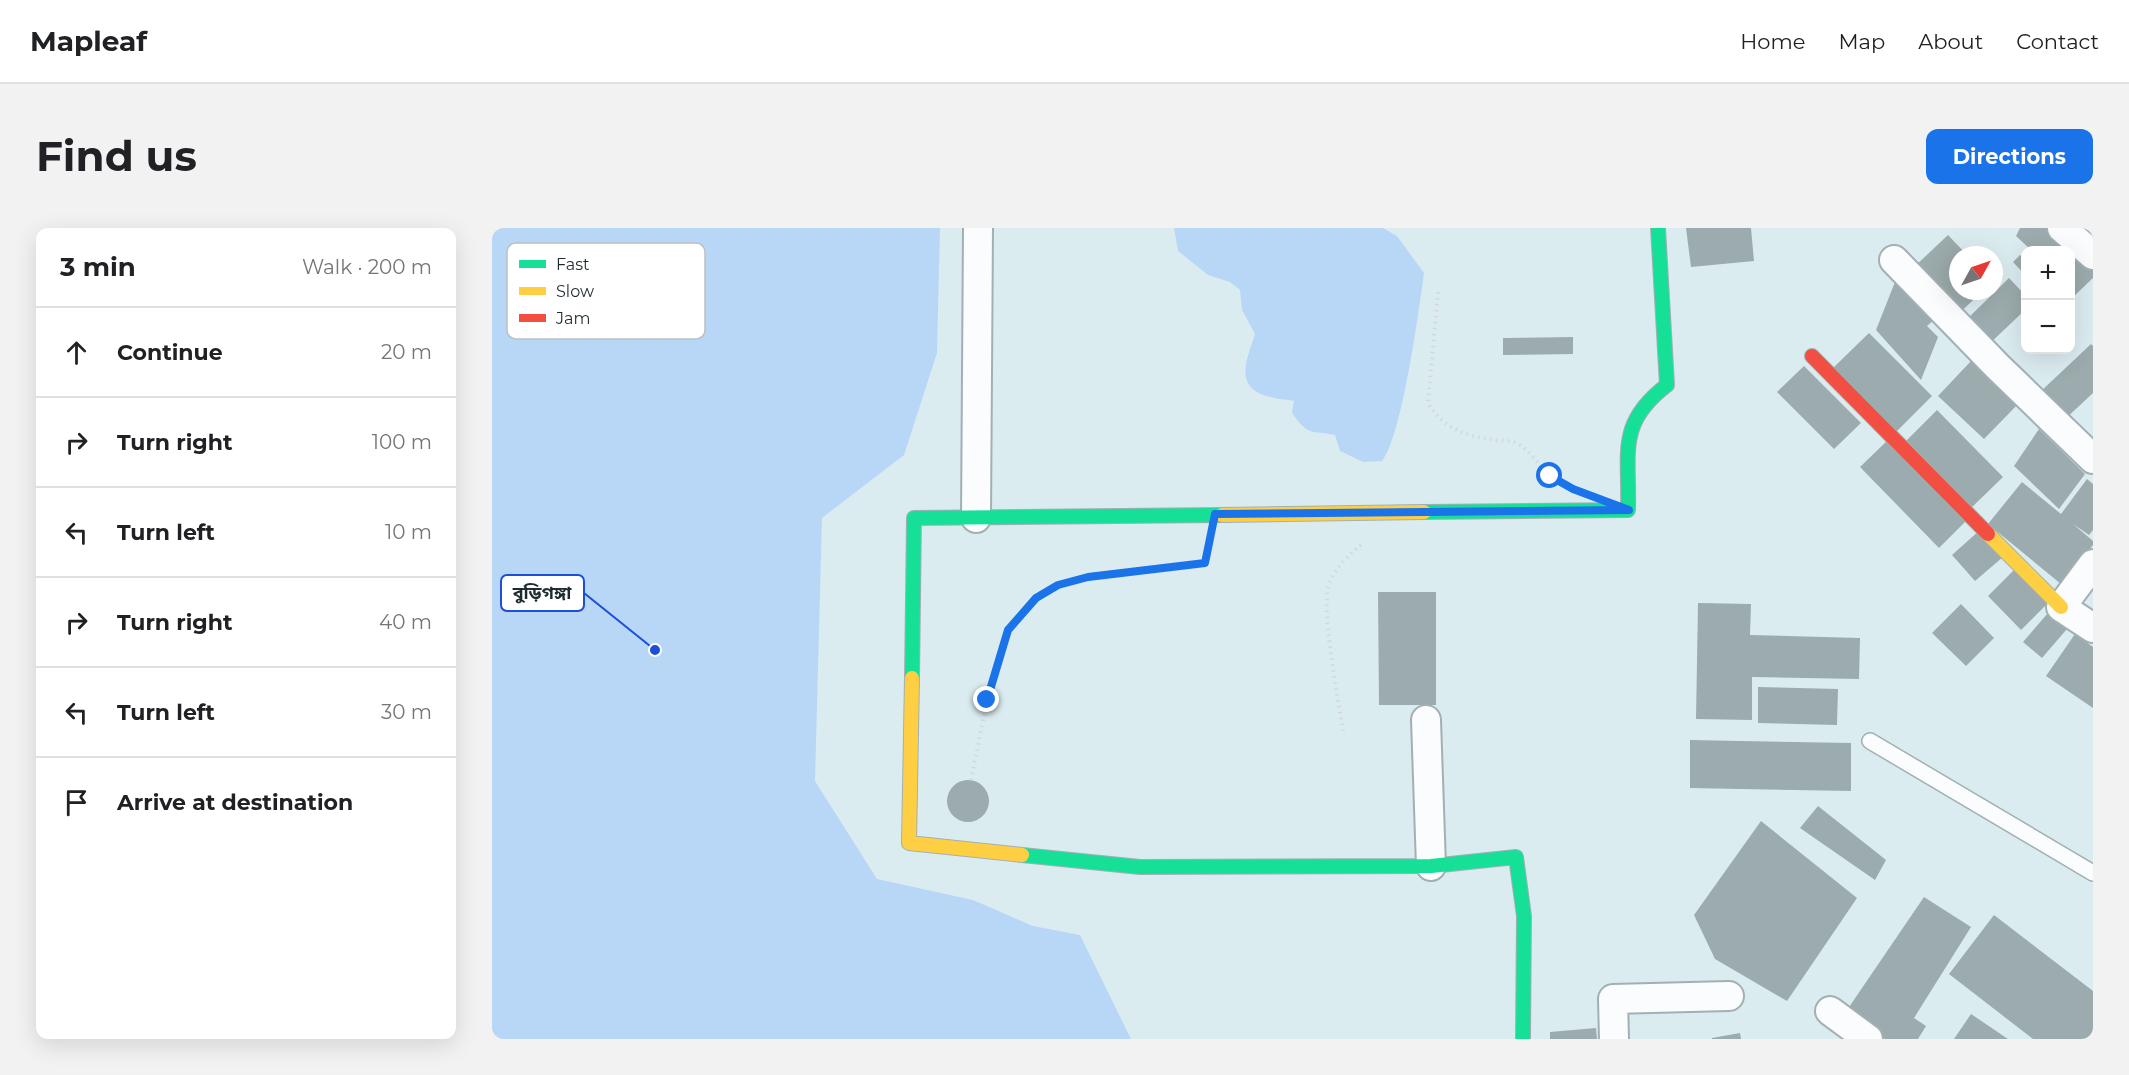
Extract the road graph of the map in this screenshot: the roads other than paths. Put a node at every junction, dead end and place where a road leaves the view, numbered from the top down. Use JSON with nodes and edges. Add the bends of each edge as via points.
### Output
{"nodes":[{"id":1,"x":978,"y":228,"type":"edge"},
{"id":2,"x":1658,"y":228,"type":"edge"},
{"id":3,"x":2062,"y":228,"type":"edge"},
{"id":4,"x":2093,"y":255,"type":"edge"},
{"id":5,"x":1894,"y":260,"type":"dead end"},
{"id":6,"x":1812,"y":356,"type":"dead end"},
{"id":7,"x":2093,"y":459,"type":"edge"},
{"id":8,"x":976,"y":518,"type":"junction"},
{"id":9,"x":2093,"y":564,"type":"edge"},
{"id":10,"x":2061,"y":607,"type":"junction"},
{"id":11,"x":2093,"y":628,"type":"edge"},
{"id":12,"x":1426,"y":720,"type":"dead end"},
{"id":13,"x":1870,"y":741,"type":"dead end"},
{"id":14,"x":1431,"y":866,"type":"junction"},
{"id":15,"x":2093,"y":873,"type":"edge"},
{"id":16,"x":1729,"y":996,"type":"dead end"},
{"id":17,"x":1830,"y":1011,"type":"dead end"},
{"id":18,"x":1523,"y":1039,"type":"edge"},
{"id":19,"x":1614,"y":1039,"type":"edge"},
{"id":20,"x":1868,"y":1039,"type":"edge"}],
"edges":[{"from":1,"to":8,"type":"street"},
{"from":2,"to":8,"type":"street","via":[[1667,385],[1647,400],[1633,420],[1629,510]]},
{"from":3,"to":4,"type":"street"},
{"from":5,"to":7,"type":"street"},
{"from":6,"to":10,"type":"street"},
{"from":8,"to":14,"type":"street","via":[[914,518],[909,843],[1140,867]]},
{"from":9,"to":10,"type":"street"},
{"from":10,"to":11,"type":"street"},
{"from":12,"to":14,"type":"street"},
{"from":13,"to":15,"type":"lane"},
{"from":14,"to":18,"type":"street","via":[[1516,857],[1524,916]]},
{"from":16,"to":19,"type":"street","via":[[1613,999]]},
{"from":17,"to":20,"type":"street"}]}
